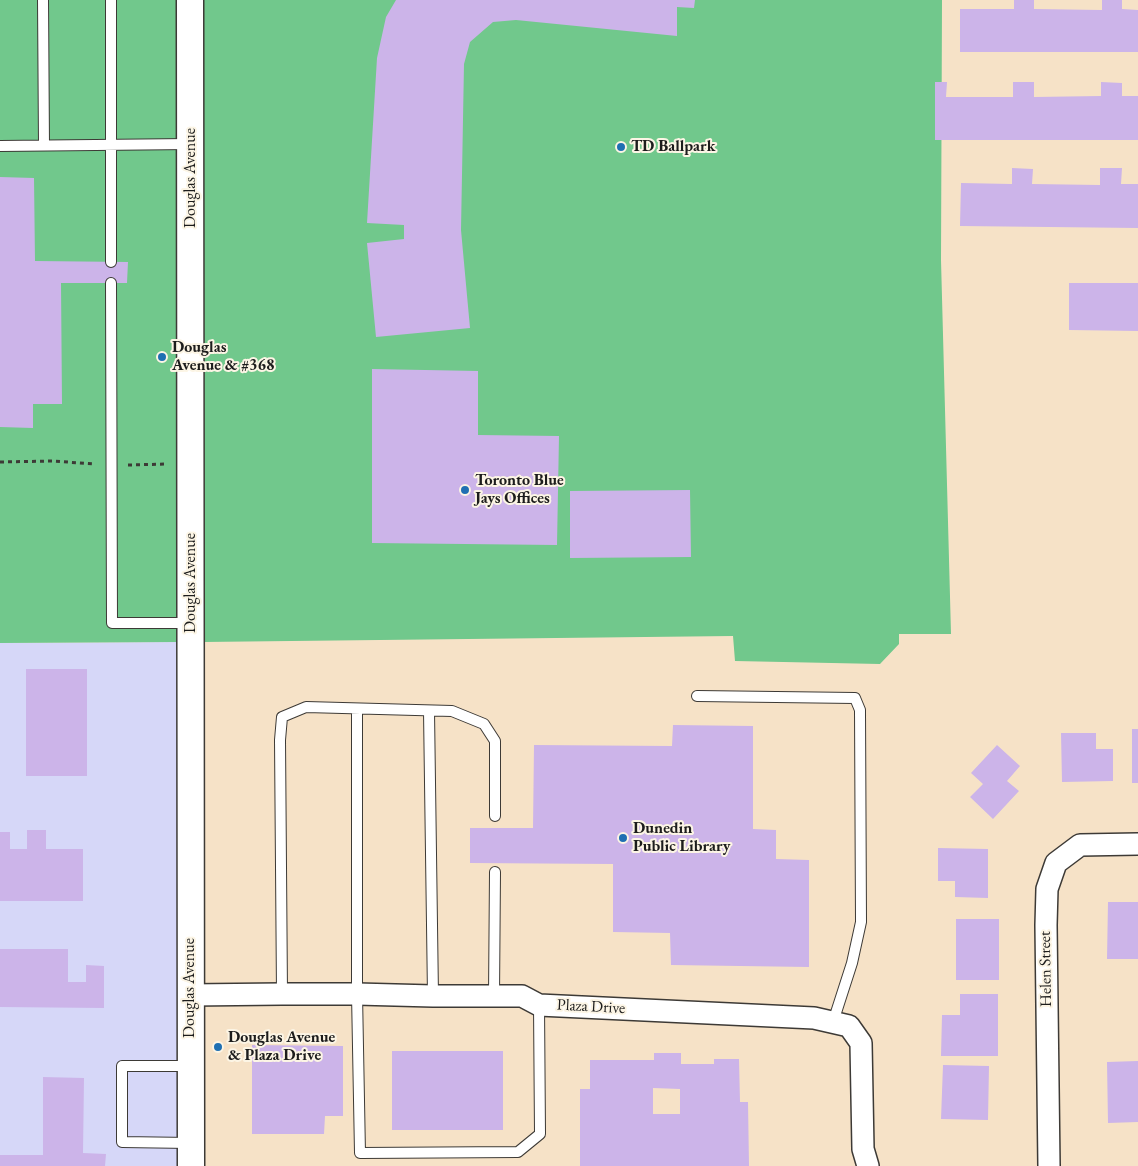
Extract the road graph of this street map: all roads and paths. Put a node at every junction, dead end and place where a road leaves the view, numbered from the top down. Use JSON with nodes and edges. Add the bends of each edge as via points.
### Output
{"nodes":[{"id":1,"x":43,"y":0,"type":"edge"},
{"id":2,"x":111,"y":0,"type":"edge"},
{"id":3,"x":190,"y":0,"type":"edge"},
{"id":4,"x":191,"y":144,"type":"junction"},
{"id":5,"x":44,"y":145,"type":"junction"},
{"id":6,"x":112,"y":145,"type":"junction"},
{"id":7,"x":0,"y":146,"type":"edge"},
{"id":8,"x":111,"y":262,"type":"dead end"},
{"id":9,"x":111,"y":283,"type":"dead end"},
{"id":10,"x":190,"y":623,"type":"junction"},
{"id":11,"x":697,"y":696,"type":"dead end"},
{"id":12,"x":358,"y":709,"type":"junction"},
{"id":13,"x":429,"y":711,"type":"junction"},
{"id":14,"x":496,"y":816,"type":"dead end"},
{"id":15,"x":1138,"y":844,"type":"edge"},
{"id":16,"x":496,"y":872,"type":"dead end"},
{"id":17,"x":282,"y":994,"type":"junction"},
{"id":18,"x":358,"y":994,"type":"junction"},
{"id":19,"x":190,"y":995,"type":"junction"},
{"id":20,"x":434,"y":996,"type":"junction"},
{"id":21,"x":494,"y":996,"type":"junction"},
{"id":22,"x":539,"y":1005,"type":"junction"},
{"id":23,"x":833,"y":1022,"type":"junction"},
{"id":24,"x":190,"y":1066,"type":"junction"},
{"id":25,"x":191,"y":1154,"type":"edge"},
{"id":26,"x":868,"y":1166,"type":"edge"},
{"id":27,"x":1049,"y":1166,"type":"edge"}],
"edges":[{"from":1,"to":5,"type":"lane"},
{"from":2,"to":6,"type":"lane"},
{"from":3,"to":4,"type":"street","name":"Douglas Avenue"},
{"from":4,"to":6,"type":"lane"},
{"from":4,"to":10,"type":"street","name":"Douglas Avenue"},
{"from":5,"to":6,"type":"lane"},
{"from":5,"to":7,"type":"lane"},
{"from":6,"to":8,"type":"lane"},
{"from":9,"to":10,"type":"lane","via":[[112,623]]},
{"from":10,"to":19,"type":"street","name":"Douglas Avenue"},
{"from":11,"to":23,"type":"lane","via":[[855,698],[860,710],[861,922]]},
{"from":12,"to":13,"type":"lane"},
{"from":12,"to":17,"type":"lane","via":[[306,707],[282,716]]},
{"from":12,"to":18,"type":"lane"},
{"from":13,"to":14,"type":"lane","via":[[452,711],[484,724],[496,741]]},
{"from":13,"to":20,"type":"lane"},
{"from":15,"to":27,"type":"street","name":"Helen Street","via":[[1080,844],[1056,863],[1047,889]]},
{"from":16,"to":21,"type":"lane"},
{"from":17,"to":18,"type":"street","name":"Plaza Drive"},
{"from":17,"to":19,"type":"street","name":"Plaza Drive"},
{"from":18,"to":20,"type":"street","name":"Plaza Drive"},
{"from":18,"to":22,"type":"lane","via":[[360,1153],[518,1152],[540,1134]]},
{"from":19,"to":24,"type":"street","name":"Douglas Avenue"},
{"from":20,"to":21,"type":"street","name":"Plaza Drive"},
{"from":21,"to":22,"type":"street","name":"Plaza Drive","via":[[522,996]]},
{"from":22,"to":23,"type":"street","name":"Plaza Drive","via":[[814,1018]]},
{"from":23,"to":26,"type":"street","name":"Plaza Drive","via":[[849,1026],[861,1043],[864,1149]]},
{"from":24,"to":25,"type":"street","name":"Douglas Avenue"},
{"from":24,"to":25,"type":"lane","via":[[122,1066],[122,1142]]}]}
